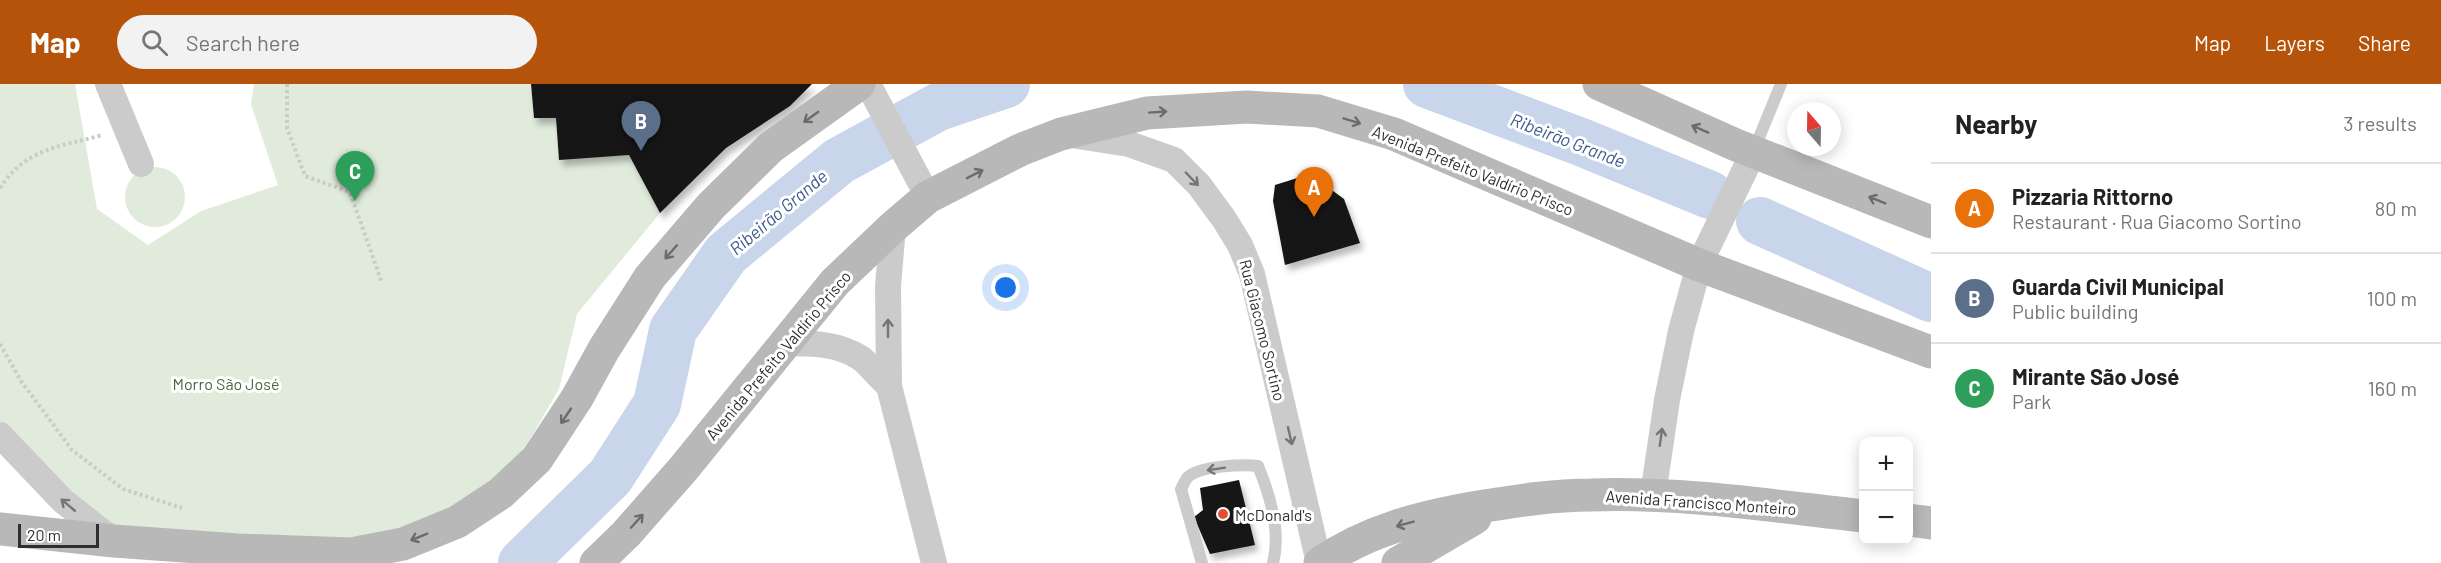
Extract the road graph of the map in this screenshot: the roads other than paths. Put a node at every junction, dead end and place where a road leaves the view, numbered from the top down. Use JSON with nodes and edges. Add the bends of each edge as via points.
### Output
{"nodes":[{"id":1,"x":108,"y":84,"type":"edge"},
{"id":2,"x":859,"y":84,"type":"edge"},
{"id":3,"x":868,"y":84,"type":"edge"},
{"id":4,"x":1599,"y":84,"type":"edge"},
{"id":5,"x":1781,"y":84,"type":"edge"},
{"id":6,"x":1061,"y":134,"type":"junction"},
{"id":7,"x":1754,"y":151,"type":"junction"},
{"id":8,"x":141,"y":164,"type":"dead end"},
{"id":9,"x":928,"y":197,"type":"junction"},
{"id":10,"x":1931,"y":222,"type":"edge"},
{"id":11,"x":893,"y":227,"type":"junction"},
{"id":12,"x":1699,"y":265,"type":"junction"},
{"id":13,"x":784,"y":343,"type":"junction"},
{"id":14,"x":1931,"y":352,"type":"edge"},
{"id":15,"x":889,"y":386,"type":"junction"},
{"id":16,"x":0,"y":435,"type":"edge"},
{"id":17,"x":1653,"y":495,"type":"junction"},
{"id":18,"x":1503,"y":503,"type":"junction"},
{"id":19,"x":1859,"y":516,"type":"edge"},
{"id":20,"x":1913,"y":521,"type":"edge"},
{"id":21,"x":1931,"y":523,"type":"edge"},
{"id":22,"x":0,"y":529,"type":"edge"},
{"id":23,"x":114,"y":541,"type":"junction"},
{"id":24,"x":596,"y":563,"type":"edge"},
{"id":25,"x":934,"y":563,"type":"edge"},
{"id":26,"x":1202,"y":563,"type":"edge"},
{"id":27,"x":1274,"y":563,"type":"edge"},
{"id":28,"x":1320,"y":563,"type":"edge"},
{"id":29,"x":1398,"y":563,"type":"edge"}],
"edges":[{"from":1,"to":8,"type":"street"},
{"from":2,"to":23,"type":"main road","one_way":true,"via":[[771,147],[711,206],[650,277],[537,459],[501,493],[457,522],[403,544],[351,554]]},
{"from":3,"to":9,"type":"street"},
{"from":7,"to":4,"type":"main road","one_way":true},
{"from":5,"to":7,"type":"lane"},
{"from":9,"to":6,"type":"main road","name":"Avenida Prefeito Valdírio Prisco","one_way":true,"via":[[1020,150]]},
{"from":6,"to":12,"type":"main road","name":"Avenida Prefeito Valdírio Prisco","one_way":true,"via":[[1147,113],[1246,106],[1318,111],[1394,134]]},
{"from":6,"to":28,"type":"street","name":"Rua Giacomo Sortino","one_way":true,"via":[[1129,144],[1174,160],[1199,185],[1240,245],[1252,274]]},
{"from":10,"to":7,"type":"main road","one_way":true},
{"from":7,"to":12,"type":"street"},
{"from":9,"to":11,"type":"main road","name":"Avenida Prefeito Valdírio Prisco"},
{"from":11,"to":13,"type":"main road","name":"Avenida Prefeito Valdírio Prisco","via":[[835,282]]},
{"from":15,"to":11,"type":"street","one_way":true,"via":[[888,286]]},
{"from":12,"to":14,"type":"main road","name":"Avenida Prefeito Valdírio Prisco"},
{"from":17,"to":12,"type":"street","one_way":true,"via":[[1666,400]]},
{"from":13,"to":15,"type":"street","via":[[836,348],[861,359]]},
{"from":24,"to":13,"type":"main road","name":"Avenida Prefeito Valdírio Prisco","one_way":true,"via":[[684,468]]},
{"from":15,"to":25,"type":"street"},
{"from":23,"to":16,"type":"street","one_way":true,"via":[[63,501]]},
{"from":17,"to":18,"type":"main road","name":"Avenida Francisco Monteiro","via":[[1590,495]]},
{"from":17,"to":19,"type":"main road","name":"Avenida Francisco Monteiro"},
{"from":18,"to":28,"type":"main road","name":"Avenida Francisco Monteiro","one_way":true,"via":[[1388,528]]},
{"from":18,"to":29,"type":"main road","name":"Avenida Francisco Monteiro"},
{"from":20,"to":21,"type":"main road"},
{"from":22,"to":23,"type":"main road"},
{"from":27,"to":26,"type":"lane","one_way":true,"via":[[1277,550],[1264,481],[1258,466],[1244,464],[1195,473],[1181,489]]}]}
